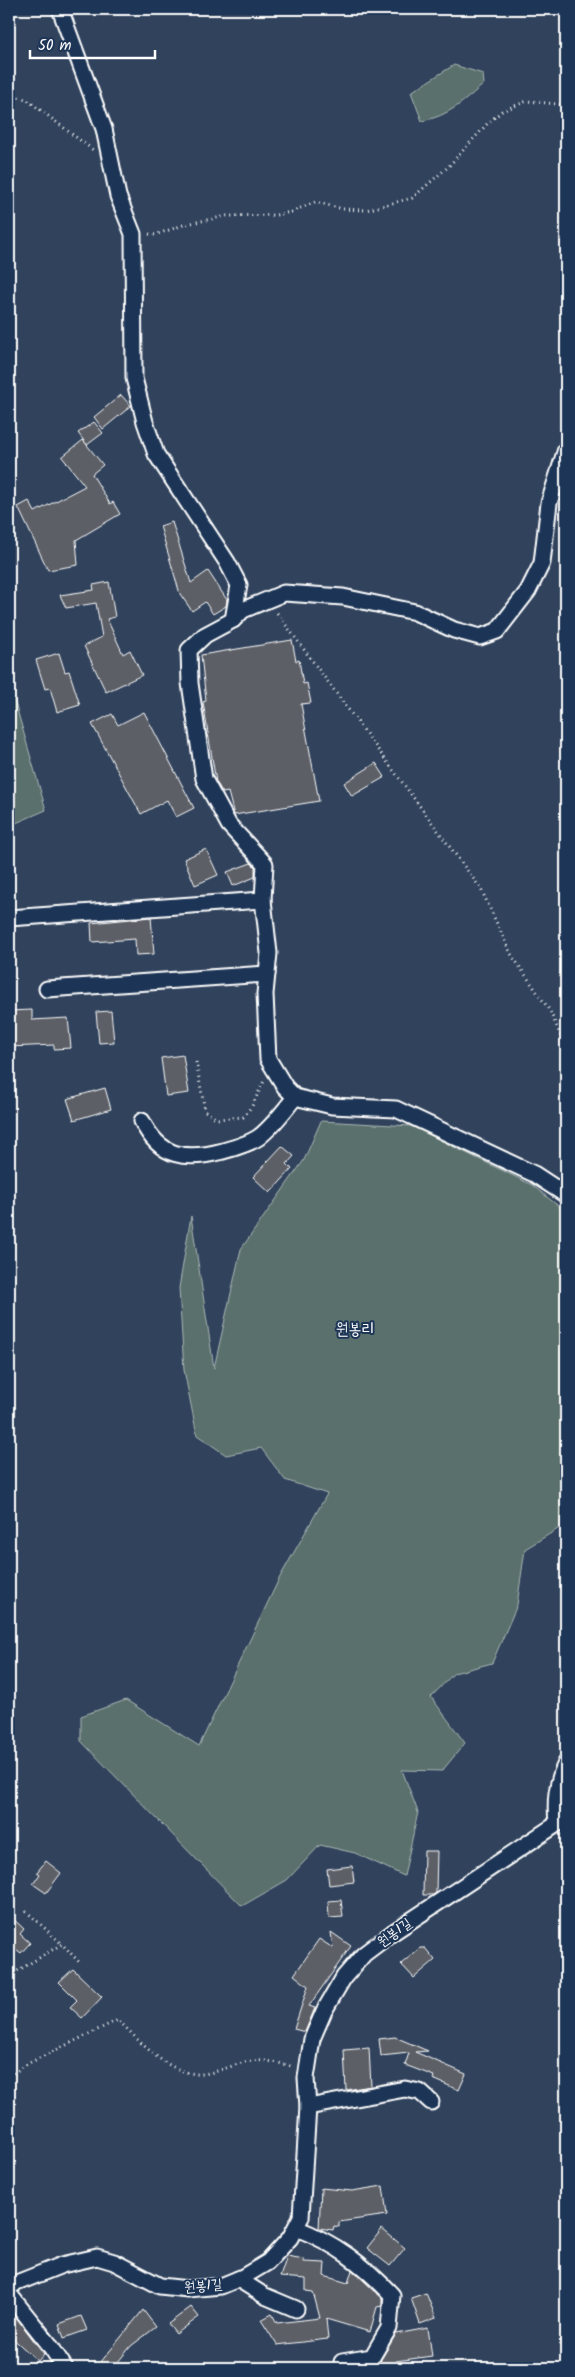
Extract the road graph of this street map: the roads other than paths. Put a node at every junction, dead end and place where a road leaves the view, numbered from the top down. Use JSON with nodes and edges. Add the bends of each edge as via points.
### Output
{"nodes":[{"id":1,"x":60,"y":9,"type":"edge"},
{"id":2,"x":566,"y":449,"type":"edge"},
{"id":3,"x":234,"y":620,"type":"junction"},
{"id":4,"x":263,"y":900,"type":"junction"},
{"id":5,"x":9,"y":918,"type":"edge"},
{"id":6,"x":267,"y":974,"type":"junction"},
{"id":7,"x":47,"y":989,"type":"dead end"},
{"id":8,"x":295,"y":1097,"type":"junction"},
{"id":9,"x":142,"y":1121,"type":"dead end"},
{"id":10,"x":566,"y":1195,"type":"edge"},
{"id":11,"x":566,"y":1763,"type":"edge"},
{"id":12,"x":561,"y":1821,"type":"edge"},
{"id":13,"x":431,"y":2102,"type":"dead end"},
{"id":14,"x":308,"y":2108,"type":"junction"},
{"id":15,"x":296,"y":2228,"type":"junction"},
{"id":16,"x":238,"y":2279,"type":"junction"},
{"id":17,"x":9,"y":2286,"type":"edge"},
{"id":18,"x":9,"y":2294,"type":"edge"},
{"id":19,"x":296,"y":2309,"type":"dead end"},
{"id":20,"x":342,"y":2362,"type":"dead end"},
{"id":21,"x":66,"y":2368,"type":"edge"}],
"edges":[{"from":1,"to":3,"type":"street","via":[[104,129],[118,196],[133,234],[134,378],[156,454],[239,585]]},
{"from":2,"to":3,"type":"street","via":[[549,503],[542,563],[528,591],[497,631],[480,637],[454,630],[415,612],[343,597],[284,593],[243,610]]},
{"from":3,"to":4,"type":"street","via":[[205,635],[189,650],[190,683],[204,779],[229,824],[265,864]]},
{"from":4,"to":5,"type":"street"},
{"from":4,"to":6,"type":"street","via":[[269,953]]},
{"from":6,"to":7,"type":"street"},
{"from":6,"to":8,"type":"street","via":[[268,1059]]},
{"from":8,"to":9,"type":"street","via":[[258,1138],[202,1157],[181,1156],[162,1148],[148,1135]]},
{"from":8,"to":10,"type":"street","via":[[332,1106],[396,1109],[534,1174]]},
{"from":11,"to":12,"type":"street","via":[[557,1789]]},
{"from":12,"to":14,"type":"street","name":"원봉1길","via":[[427,1908],[364,1954],[344,1977],[312,2039],[307,2070]]},
{"from":13,"to":14,"type":"street","via":[[420,2092],[406,2089]]},
{"from":14,"to":15,"type":"street","name":"원봉1길","via":[[301,2217]]},
{"from":15,"to":16,"type":"street","name":"원봉1길","via":[[268,2262]]},
{"from":15,"to":20,"type":"street","via":[[322,2238],[368,2270],[392,2295],[389,2328],[372,2357]]},
{"from":16,"to":17,"type":"street","name":"원봉1길","via":[[221,2286],[160,2286],[114,2262],[97,2257],[62,2265]]},
{"from":16,"to":19,"type":"street","via":[[265,2296]]},
{"from":18,"to":21,"type":"street"}]}
